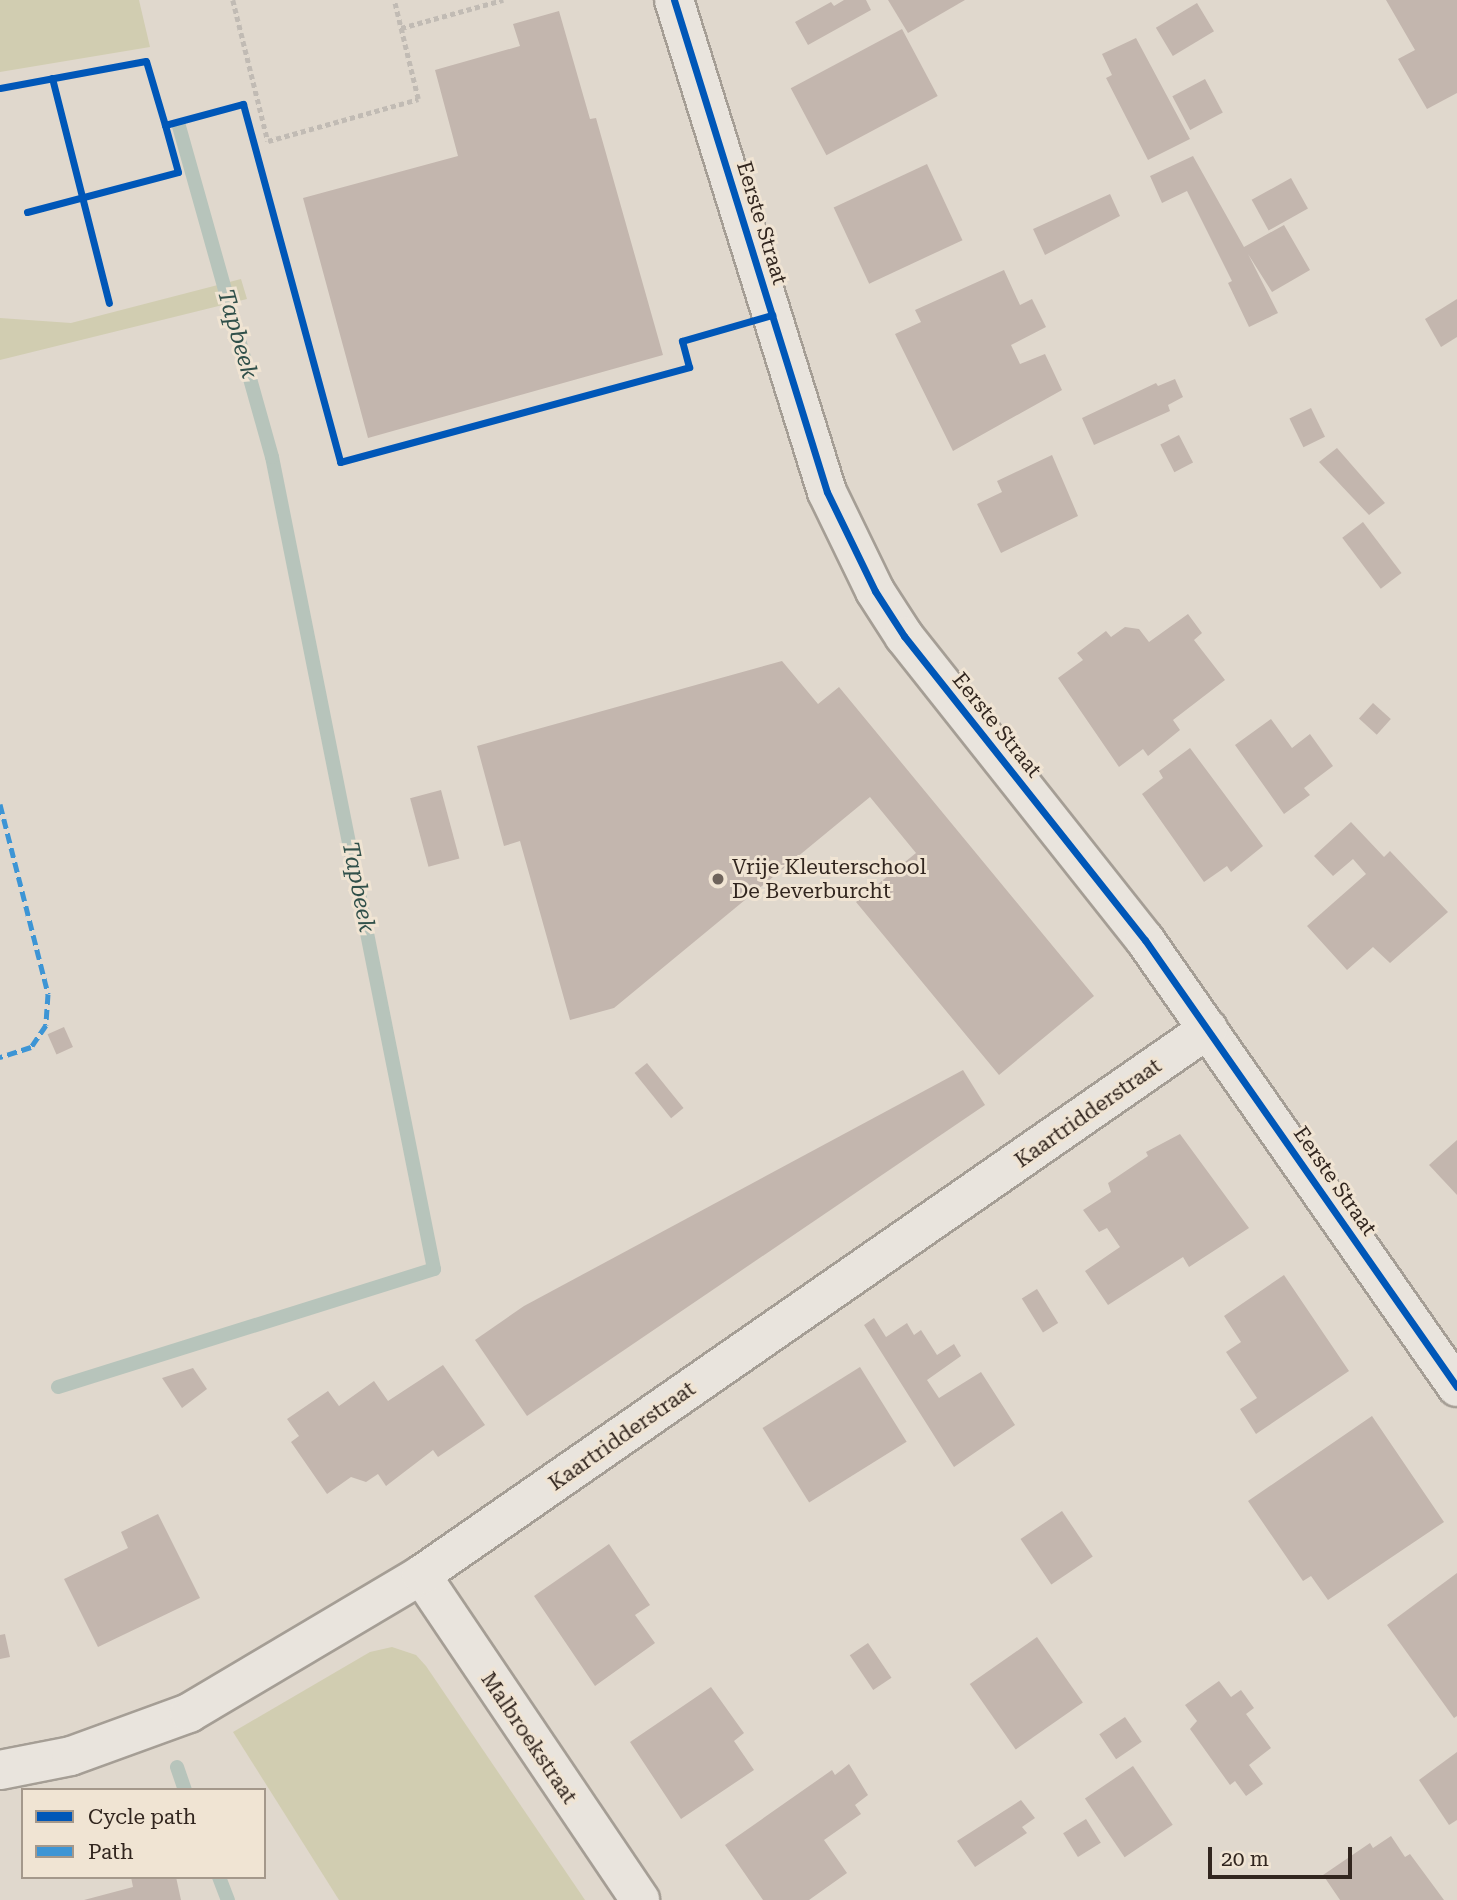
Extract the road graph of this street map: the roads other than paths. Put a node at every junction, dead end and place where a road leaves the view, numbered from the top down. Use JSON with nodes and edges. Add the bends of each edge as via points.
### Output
{"nodes":[{"id":1,"x":674,"y":0,"type":"edge"},
{"id":2,"x":1208,"y":1029,"type":"junction"},
{"id":3,"x":1457,"y":1387,"type":"edge"},
{"id":4,"x":421,"y":1575,"type":"junction"},
{"id":5,"x":0,"y":1770,"type":"edge"},
{"id":6,"x":640,"y":1900,"type":"edge"}],
"edges":[{"from":1,"to":2,"type":"street","name":"Eerste Straat","via":[[827,492],[849,544],[904,636],[1087,865]]},
{"from":2,"to":3,"type":"street","name":"Eerste Straat"},
{"from":2,"to":4,"type":"street","name":"Kaartridderstraat"},
{"from":4,"to":5,"type":"street","name":"Kaartridderstraat","via":[[189,1713],[71,1756]]},
{"from":4,"to":6,"type":"street","name":"Malbroekstraat"}]}
